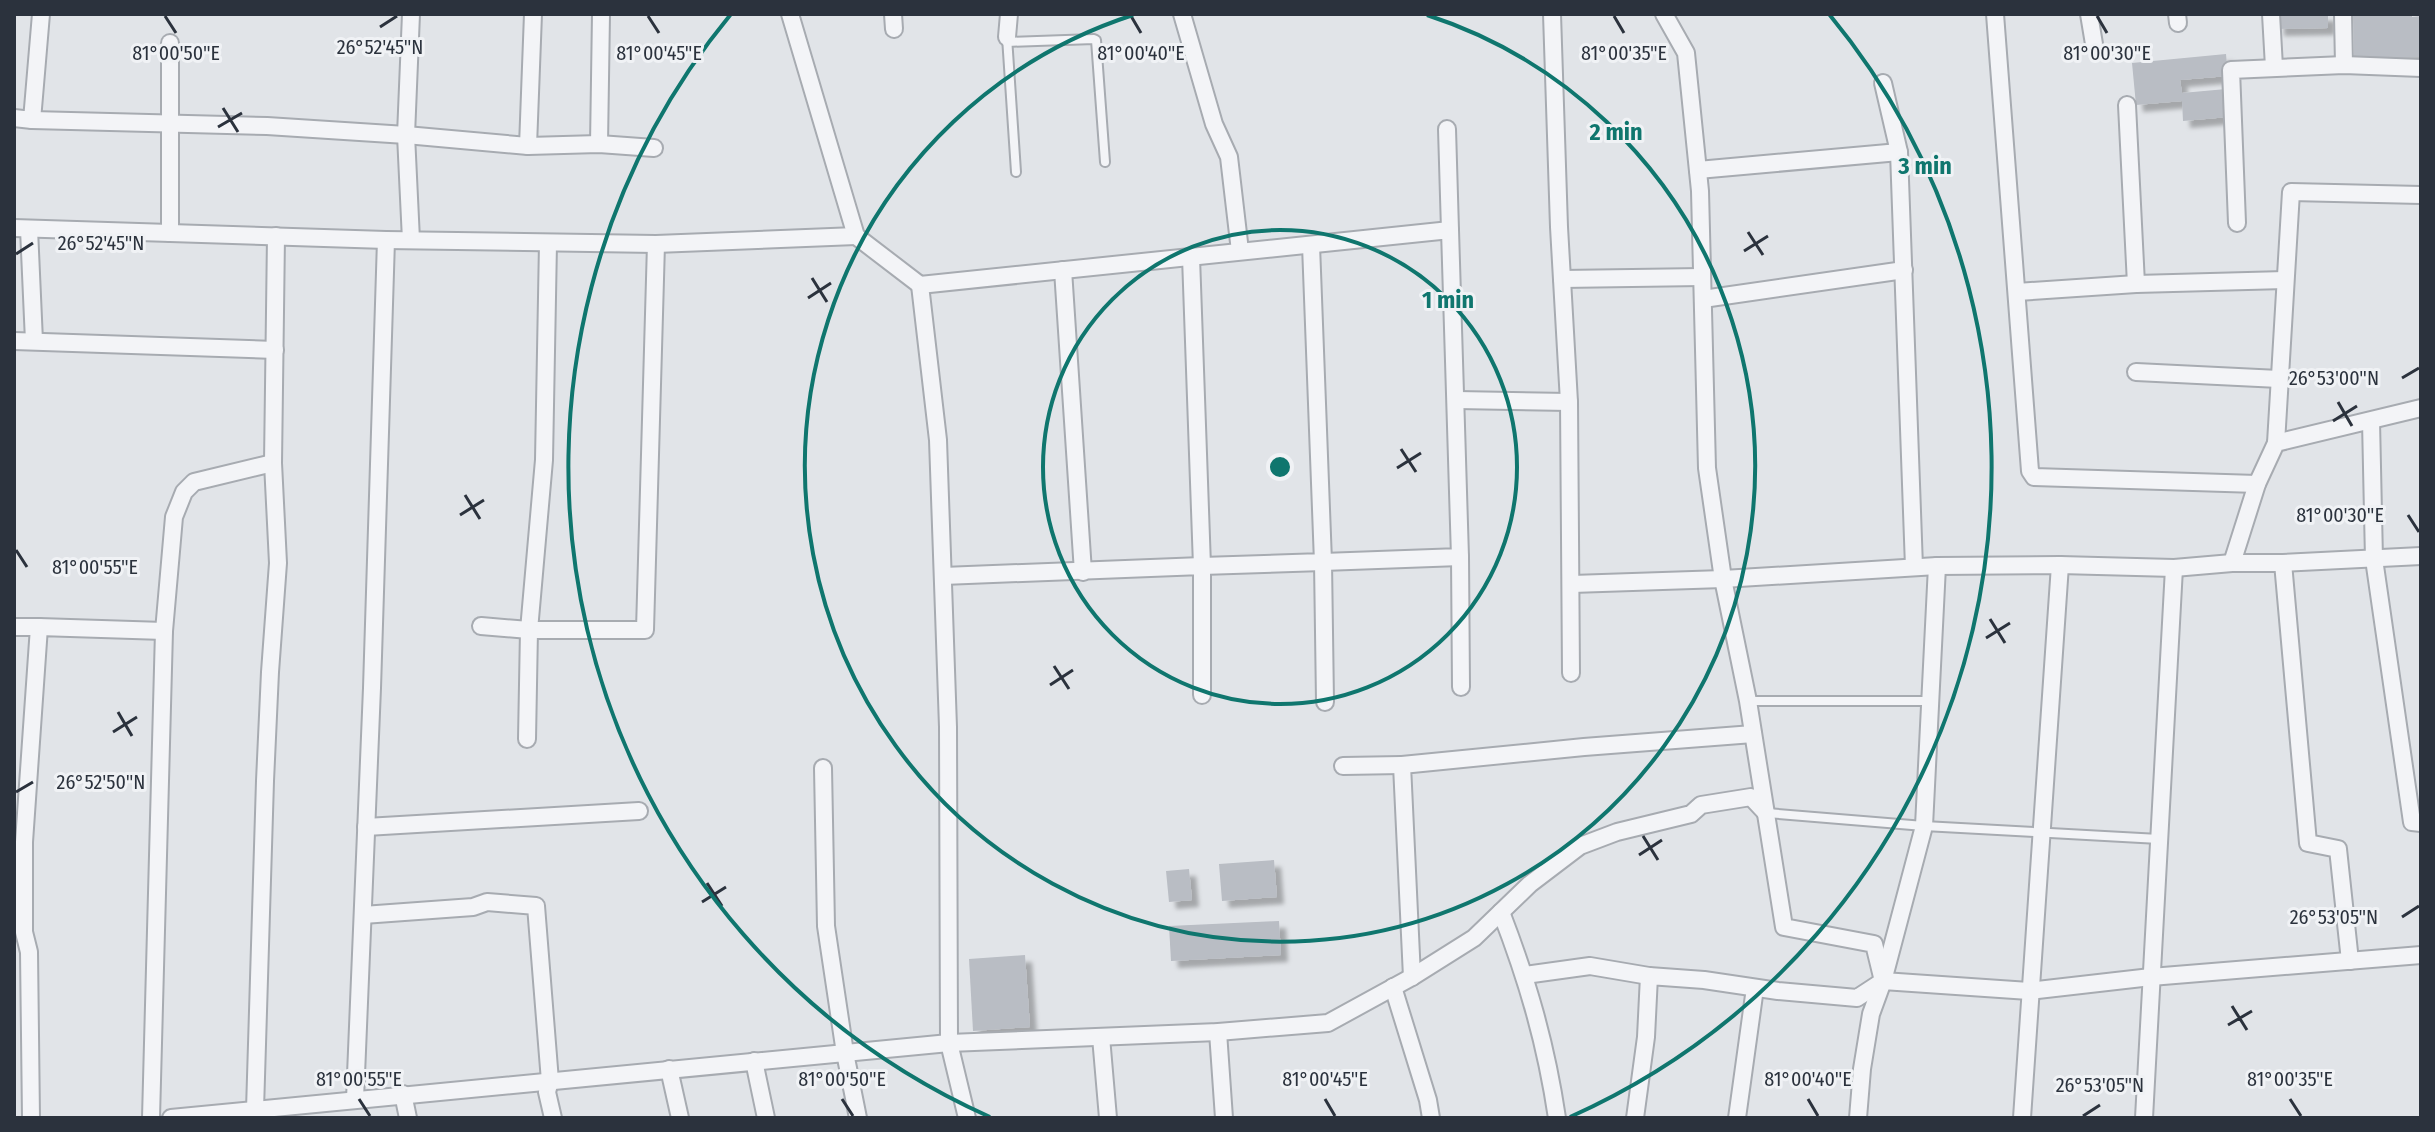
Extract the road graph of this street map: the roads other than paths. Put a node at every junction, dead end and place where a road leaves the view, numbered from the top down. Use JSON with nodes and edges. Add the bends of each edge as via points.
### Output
{"nodes":[{"id":1,"x":41,"y":14,"type":"edge"},
{"id":2,"x":411,"y":14,"type":"edge"},
{"id":3,"x":533,"y":14,"type":"edge"},
{"id":4,"x":601,"y":14,"type":"edge"},
{"id":5,"x":790,"y":14,"type":"edge"},
{"id":6,"x":1009,"y":14,"type":"edge"},
{"id":7,"x":1182,"y":14,"type":"edge"},
{"id":8,"x":1552,"y":14,"type":"edge"},
{"id":9,"x":1664,"y":14,"type":"edge"},
{"id":10,"x":1995,"y":14,"type":"edge"},
{"id":11,"x":2089,"y":14,"type":"edge"},
{"id":12,"x":2271,"y":14,"type":"edge"},
{"id":13,"x":2343,"y":14,"type":"edge"},
{"id":14,"x":1007,"y":40,"type":"junction"},
{"id":15,"x":170,"y":43,"type":"dead end"},
{"id":16,"x":2094,"y":44,"type":"dead end"},
{"id":17,"x":2344,"y":65,"type":"junction"},
{"id":18,"x":2274,"y":67,"type":"junction"},
{"id":19,"x":2421,"y":68,"type":"edge"},
{"id":20,"x":1883,"y":83,"type":"dead end"},
{"id":21,"x":2127,"y":105,"type":"dead end"},
{"id":22,"x":14,"y":118,"type":"edge"},
{"id":23,"x":32,"y":120,"type":"junction"},
{"id":24,"x":170,"y":123,"type":"junction"},
{"id":25,"x":1447,"y":129,"type":"dead end"},
{"id":26,"x":406,"y":135,"type":"junction"},
{"id":27,"x":599,"y":144,"type":"junction"},
{"id":28,"x":528,"y":146,"type":"junction"},
{"id":29,"x":654,"y":148,"type":"dead end"},
{"id":30,"x":1899,"y":152,"type":"junction"},
{"id":31,"x":1105,"y":162,"type":"dead end"},
{"id":32,"x":1698,"y":170,"type":"junction"},
{"id":33,"x":1016,"y":172,"type":"dead end"},
{"id":34,"x":2421,"y":195,"type":"edge"},
{"id":35,"x":2237,"y":223,"type":"dead end"},
{"id":36,"x":21,"y":228,"type":"edge"},
{"id":37,"x":1450,"y":230,"type":"junction"},
{"id":38,"x":170,"y":233,"type":"junction"},
{"id":39,"x":276,"y":236,"type":"junction"},
{"id":40,"x":856,"y":236,"type":"junction"},
{"id":41,"x":386,"y":240,"type":"junction"},
{"id":42,"x":411,"y":240,"type":"junction"},
{"id":43,"x":548,"y":243,"type":"junction"},
{"id":44,"x":656,"y":244,"type":"junction"},
{"id":45,"x":1311,"y":245,"type":"junction"},
{"id":46,"x":1240,"y":251,"type":"junction"},
{"id":47,"x":1191,"y":257,"type":"junction"},
{"id":48,"x":1063,"y":270,"type":"junction"},
{"id":49,"x":1904,"y":270,"type":"junction"},
{"id":50,"x":1702,"y":277,"type":"junction"},
{"id":51,"x":1562,"y":279,"type":"junction"},
{"id":52,"x":2285,"y":280,"type":"junction"},
{"id":53,"x":2136,"y":284,"type":"junction"},
{"id":54,"x":920,"y":285,"type":"junction"},
{"id":55,"x":2017,"y":292,"type":"junction"},
{"id":56,"x":1703,"y":299,"type":"junction"},
{"id":57,"x":14,"y":341,"type":"edge"},
{"id":58,"x":34,"y":341,"type":"junction"},
{"id":59,"x":275,"y":350,"type":"junction"},
{"id":60,"x":2136,"y":372,"type":"dead end"},
{"id":61,"x":2279,"y":379,"type":"junction"},
{"id":62,"x":1457,"y":400,"type":"junction"},
{"id":63,"x":1569,"y":402,"type":"junction"},
{"id":64,"x":2421,"y":408,"type":"edge"},
{"id":65,"x":2371,"y":421,"type":"junction"},
{"id":66,"x":2276,"y":443,"type":"junction"},
{"id":67,"x":273,"y":463,"type":"junction"},
{"id":68,"x":2257,"y":484,"type":"junction"},
{"id":69,"x":2421,"y":556,"type":"edge"},
{"id":70,"x":1460,"y":557,"type":"junction"},
{"id":71,"x":2374,"y":559,"type":"junction"},
{"id":72,"x":1323,"y":562,"type":"junction"},
{"id":73,"x":2232,"y":563,"type":"junction"},
{"id":74,"x":2283,"y":563,"type":"junction"},
{"id":75,"x":2060,"y":565,"type":"junction"},
{"id":76,"x":1202,"y":566,"type":"junction"},
{"id":77,"x":1937,"y":566,"type":"junction"},
{"id":78,"x":1914,"y":567,"type":"junction"},
{"id":79,"x":2174,"y":568,"type":"junction"},
{"id":80,"x":1083,"y":572,"type":"junction"},
{"id":81,"x":943,"y":576,"type":"junction"},
{"id":82,"x":1723,"y":579,"type":"junction"},
{"id":83,"x":1572,"y":584,"type":"junction"},
{"id":84,"x":481,"y":626,"type":"dead end"},
{"id":85,"x":14,"y":627,"type":"edge"},
{"id":86,"x":39,"y":627,"type":"junction"},
{"id":87,"x":529,"y":630,"type":"junction"},
{"id":88,"x":164,"y":631,"type":"junction"},
{"id":89,"x":1571,"y":673,"type":"dead end"},
{"id":90,"x":1461,"y":687,"type":"dead end"},
{"id":91,"x":1202,"y":695,"type":"dead end"},
{"id":92,"x":1748,"y":701,"type":"junction"},
{"id":93,"x":1930,"y":701,"type":"junction"},
{"id":94,"x":1325,"y":702,"type":"dead end"},
{"id":95,"x":1753,"y":734,"type":"junction"},
{"id":96,"x":527,"y":739,"type":"dead end"},
{"id":97,"x":1402,"y":765,"type":"junction"},
{"id":98,"x":1343,"y":766,"type":"dead end"},
{"id":99,"x":823,"y":768,"type":"dead end"},
{"id":100,"x":639,"y":811,"type":"dead end"},
{"id":101,"x":1766,"y":813,"type":"junction"},
{"id":102,"x":2421,"y":823,"type":"edge"},
{"id":103,"x":1924,"y":826,"type":"junction"},
{"id":104,"x":366,"y":827,"type":"junction"},
{"id":105,"x":2041,"y":833,"type":"junction"},
{"id":106,"x":2159,"y":839,"type":"junction"},
{"id":107,"x":19,"y":842,"type":"edge"},
{"id":108,"x":1501,"y":912,"type":"junction"},
{"id":109,"x":363,"y":915,"type":"junction"},
{"id":110,"x":2421,"y":955,"type":"edge"},
{"id":111,"x":2350,"y":961,"type":"junction"},
{"id":112,"x":1525,"y":975,"type":"junction"},
{"id":113,"x":1649,"y":976,"type":"junction"},
{"id":114,"x":1412,"y":977,"type":"junction"},
{"id":115,"x":2151,"y":977,"type":"junction"},
{"id":116,"x":1883,"y":981,"type":"junction"},
{"id":117,"x":1393,"y":987,"type":"junction"},
{"id":118,"x":1755,"y":988,"type":"junction"},
{"id":119,"x":2029,"y":991,"type":"junction"},
{"id":120,"x":1218,"y":1032,"type":"junction"},
{"id":121,"x":1101,"y":1037,"type":"junction"},
{"id":122,"x":949,"y":1043,"type":"junction"},
{"id":123,"x":845,"y":1053,"type":"junction"},
{"id":124,"x":754,"y":1061,"type":"junction"},
{"id":125,"x":669,"y":1069,"type":"junction"},
{"id":126,"x":550,"y":1081,"type":"junction"},
{"id":127,"x":403,"y":1094,"type":"junction"},
{"id":128,"x":355,"y":1099,"type":"junction"},
{"id":129,"x":255,"y":1110,"type":"junction"},
{"id":130,"x":279,"y":1112,"type":"edge"},
{"id":131,"x":193,"y":1117,"type":"edge"},
{"id":132,"x":31,"y":1118,"type":"edge"},
{"id":133,"x":151,"y":1118,"type":"edge"},
{"id":134,"x":171,"y":1118,"type":"edge"},
{"id":135,"x":408,"y":1118,"type":"edge"},
{"id":136,"x":553,"y":1118,"type":"edge"},
{"id":137,"x":680,"y":1118,"type":"edge"},
{"id":138,"x":766,"y":1118,"type":"edge"},
{"id":139,"x":858,"y":1118,"type":"edge"},
{"id":140,"x":967,"y":1118,"type":"edge"},
{"id":141,"x":1108,"y":1118,"type":"edge"},
{"id":142,"x":1224,"y":1118,"type":"edge"},
{"id":143,"x":1431,"y":1118,"type":"edge"},
{"id":144,"x":1557,"y":1118,"type":"edge"},
{"id":145,"x":1635,"y":1118,"type":"edge"},
{"id":146,"x":1737,"y":1118,"type":"edge"},
{"id":147,"x":1858,"y":1118,"type":"edge"},
{"id":148,"x":2022,"y":1118,"type":"edge"},
{"id":149,"x":2144,"y":1118,"type":"edge"}],
"edges":[{"from":1,"to":23,"type":"street"},
{"from":2,"to":26,"type":"street"},
{"from":3,"to":28,"type":"street"},
{"from":4,"to":27,"type":"street"},
{"from":5,"to":40,"type":"street"},
{"from":6,"to":14,"type":"street"},
{"from":7,"to":46,"type":"street","via":[[1229,157]]},
{"from":8,"to":51,"type":"street"},
{"from":9,"to":32,"type":"street","via":[[1686,53]]},
{"from":10,"to":55,"type":"street"},
{"from":11,"to":16,"type":"street"},
{"from":12,"to":18,"type":"street"},
{"from":13,"to":17,"type":"street"},
{"from":14,"to":31,"type":"lane","via":[[1096,40]]},
{"from":14,"to":33,"type":"lane"},
{"from":15,"to":24,"type":"street"},
{"from":17,"to":18,"type":"street"},
{"from":17,"to":19,"type":"street"},
{"from":18,"to":35,"type":"street","via":[[2231,70]]},
{"from":20,"to":30,"type":"street"},
{"from":21,"to":53,"type":"street"},
{"from":22,"to":23,"type":"street"},
{"from":23,"to":24,"type":"street"},
{"from":24,"to":26,"type":"street"},
{"from":24,"to":38,"type":"street"},
{"from":25,"to":37,"type":"street"},
{"from":26,"to":28,"type":"street"},
{"from":26,"to":42,"type":"street"},
{"from":27,"to":28,"type":"street"},
{"from":27,"to":29,"type":"street"},
{"from":30,"to":32,"type":"street"},
{"from":30,"to":49,"type":"street"},
{"from":32,"to":50,"type":"street"},
{"from":34,"to":52,"type":"street","via":[[2291,192]]},
{"from":36,"to":38,"type":"street"},
{"from":36,"to":58,"type":"street"},
{"from":37,"to":45,"type":"street"},
{"from":37,"to":62,"type":"street"},
{"from":38,"to":39,"type":"street"},
{"from":39,"to":41,"type":"street"},
{"from":39,"to":59,"type":"street"},
{"from":40,"to":44,"type":"street"},
{"from":40,"to":54,"type":"street"},
{"from":41,"to":42,"type":"street"},
{"from":41,"to":104,"type":"street"},
{"from":42,"to":43,"type":"street"},
{"from":43,"to":44,"type":"street"},
{"from":43,"to":87,"type":"street","via":[[544,460]]},
{"from":44,"to":87,"type":"street","via":[[645,630]]},
{"from":45,"to":46,"type":"street"},
{"from":45,"to":72,"type":"street"},
{"from":46,"to":47,"type":"street"},
{"from":47,"to":48,"type":"street"},
{"from":47,"to":76,"type":"street"},
{"from":48,"to":54,"type":"street"},
{"from":48,"to":80,"type":"street"},
{"from":49,"to":56,"type":"street"},
{"from":49,"to":78,"type":"street"},
{"from":50,"to":51,"type":"street"},
{"from":50,"to":56,"type":"street"},
{"from":51,"to":63,"type":"street"},
{"from":52,"to":53,"type":"street"},
{"from":52,"to":61,"type":"street"},
{"from":53,"to":55,"type":"street"},
{"from":54,"to":81,"type":"street","via":[[938,440]]},
{"from":55,"to":68,"type":"street","via":[[2034,477]]},
{"from":56,"to":82,"type":"street","via":[[1707,468]]},
{"from":57,"to":58,"type":"street"},
{"from":58,"to":59,"type":"street"},
{"from":59,"to":67,"type":"street"},
{"from":60,"to":61,"type":"street"},
{"from":61,"to":66,"type":"street"},
{"from":62,"to":63,"type":"street"},
{"from":62,"to":70,"type":"street"},
{"from":63,"to":83,"type":"street"},
{"from":64,"to":65,"type":"street"},
{"from":65,"to":66,"type":"street"},
{"from":65,"to":71,"type":"street"},
{"from":66,"to":68,"type":"street"},
{"from":67,"to":88,"type":"street","via":[[194,482],[184,492],[174,517]]},
{"from":67,"to":129,"type":"street","via":[[278,563],[265,765]]},
{"from":68,"to":73,"type":"street"},
{"from":69,"to":71,"type":"street"},
{"from":70,"to":72,"type":"street"},
{"from":70,"to":90,"type":"street"},
{"from":71,"to":74,"type":"street"},
{"from":71,"to":102,"type":"street","via":[[2412,822]]},
{"from":72,"to":76,"type":"street"},
{"from":72,"to":94,"type":"street"},
{"from":73,"to":74,"type":"street"},
{"from":73,"to":79,"type":"street"},
{"from":74,"to":111,"type":"street","via":[[2308,843],[2338,849]]},
{"from":75,"to":77,"type":"street"},
{"from":75,"to":79,"type":"street"},
{"from":75,"to":105,"type":"street"},
{"from":76,"to":80,"type":"street"},
{"from":76,"to":91,"type":"street"},
{"from":77,"to":78,"type":"street"},
{"from":77,"to":93,"type":"street"},
{"from":78,"to":82,"type":"street"},
{"from":79,"to":106,"type":"street"},
{"from":80,"to":81,"type":"street"},
{"from":81,"to":122,"type":"street"},
{"from":82,"to":83,"type":"street"},
{"from":82,"to":92,"type":"street"},
{"from":83,"to":89,"type":"street"},
{"from":84,"to":87,"type":"street"},
{"from":85,"to":86,"type":"street"},
{"from":86,"to":88,"type":"street"},
{"from":86,"to":107,"type":"street"},
{"from":87,"to":96,"type":"street"},
{"from":88,"to":133,"type":"street"},
{"from":92,"to":93,"type":"lane"},
{"from":92,"to":95,"type":"street"},
{"from":93,"to":103,"type":"street"},
{"from":95,"to":97,"type":"street"},
{"from":95,"to":101,"type":"street"},
{"from":97,"to":98,"type":"street"},
{"from":97,"to":114,"type":"street"},
{"from":99,"to":123,"type":"street","via":[[826,926]]},
{"from":100,"to":104,"type":"street"},
{"from":101,"to":103,"type":"lane"},
{"from":101,"to":108,"type":"street","via":[[1751,797],[1701,805],[1691,814],[1617,832],[1580,846]]},
{"from":101,"to":116,"type":"street","via":[[1784,927],[1874,944]]},
{"from":103,"to":105,"type":"lane"},
{"from":103,"to":116,"type":"street"},
{"from":104,"to":109,"type":"street"},
{"from":105,"to":106,"type":"lane"},
{"from":105,"to":119,"type":"street"},
{"from":106,"to":115,"type":"street"},
{"from":107,"to":132,"type":"street","via":[[29,952]]},
{"from":108,"to":112,"type":"street"},
{"from":108,"to":114,"type":"street","via":[[1474,938]]},
{"from":109,"to":126,"type":"street","via":[[487,902],[536,906]]},
{"from":109,"to":128,"type":"street"},
{"from":110,"to":111,"type":"street"},
{"from":111,"to":115,"type":"street"},
{"from":112,"to":113,"type":"street","via":[[1590,966]]},
{"from":112,"to":144,"type":"street"},
{"from":113,"to":118,"type":"street"},
{"from":113,"to":145,"type":"street"},
{"from":114,"to":117,"type":"street"},
{"from":115,"to":119,"type":"street"},
{"from":115,"to":149,"type":"street"},
{"from":116,"to":118,"type":"street","via":[[1857,998]]},
{"from":116,"to":119,"type":"street"},
{"from":116,"to":147,"type":"street","via":[[1871,1014]]},
{"from":117,"to":120,"type":"street","via":[[1328,1023]]},
{"from":117,"to":143,"type":"street"},
{"from":118,"to":146,"type":"street"},
{"from":119,"to":148,"type":"street"},
{"from":120,"to":121,"type":"street"},
{"from":120,"to":142,"type":"street"},
{"from":121,"to":122,"type":"street"},
{"from":121,"to":141,"type":"street"},
{"from":122,"to":123,"type":"street"},
{"from":122,"to":140,"type":"street"},
{"from":123,"to":124,"type":"street"},
{"from":123,"to":139,"type":"street"},
{"from":124,"to":125,"type":"street"},
{"from":124,"to":138,"type":"street"},
{"from":125,"to":126,"type":"street"},
{"from":125,"to":137,"type":"street"},
{"from":126,"to":127,"type":"street"},
{"from":126,"to":136,"type":"street"},
{"from":127,"to":128,"type":"street"},
{"from":127,"to":135,"type":"street"},
{"from":128,"to":130,"type":"street"},
{"from":129,"to":130,"type":"street"},
{"from":129,"to":131,"type":"street"},
{"from":131,"to":134,"type":"street"}]}
